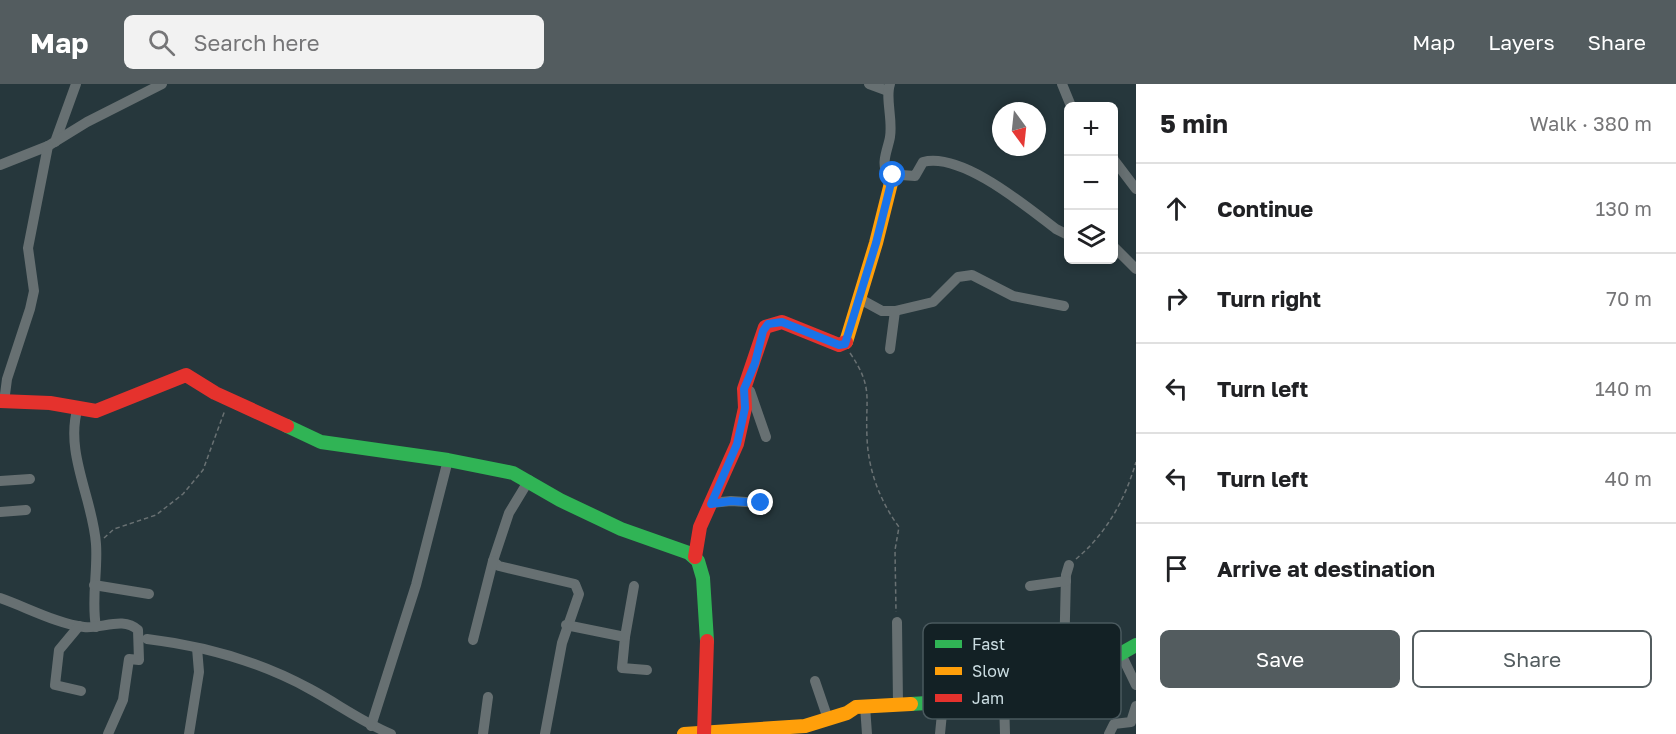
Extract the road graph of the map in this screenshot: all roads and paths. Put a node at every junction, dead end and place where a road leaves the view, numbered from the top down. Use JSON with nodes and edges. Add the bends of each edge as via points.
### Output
{"nodes":[{"id":1,"x":76,"y":84,"type":"edge"},
{"id":2,"x":162,"y":84,"type":"edge"},
{"id":3,"x":869,"y":84,"type":"edge"},
{"id":4,"x":1062,"y":84,"type":"edge"},
{"id":5,"x":889,"y":87,"type":"edge"},
{"id":6,"x":1069,"y":102,"type":"edge"},
{"id":7,"x":51,"y":144,"type":"junction"},
{"id":8,"x":0,"y":165,"type":"edge"},
{"id":9,"x":1118,"y":166,"type":"edge"},
{"id":10,"x":893,"y":175,"type":"junction"},
{"id":11,"x":1136,"y":189,"type":"edge"},
{"id":12,"x":1064,"y":232,"type":"edge"},
{"id":13,"x":1118,"y":252,"type":"edge"},
{"id":14,"x":1136,"y":269,"type":"edge"},
{"id":15,"x":860,"y":299,"type":"junction"},
{"id":16,"x":1064,"y":306,"type":"dead end"},
{"id":17,"x":896,"y":311,"type":"junction"},
{"id":18,"x":844,"y":344,"type":"junction"},
{"id":19,"x":890,"y":349,"type":"dead end"},
{"id":20,"x":744,"y":389,"type":"junction"},
{"id":21,"x":229,"y":398,"type":"junction"},
{"id":22,"x":2,"y":401,"type":"edge"},
{"id":23,"x":78,"y":407,"type":"junction"},
{"id":24,"x":766,"y":437,"type":"dead end"},
{"id":25,"x":448,"y":460,"type":"junction"},
{"id":26,"x":1136,"y":462,"type":"edge"},
{"id":27,"x":30,"y":478,"type":"dead end"},
{"id":28,"x":529,"y":480,"type":"junction"},
{"id":29,"x":0,"y":481,"type":"edge"},
{"id":30,"x":761,"y":503,"type":"dead end"},
{"id":31,"x":711,"y":504,"type":"junction"},
{"id":32,"x":26,"y":510,"type":"dead end"},
{"id":33,"x":0,"y":512,"type":"edge"},
{"id":34,"x":96,"y":544,"type":"junction"},
{"id":35,"x":695,"y":557,"type":"junction"},
{"id":36,"x":493,"y":561,"type":"junction"},
{"id":37,"x":1069,"y":565,"type":"joint"},
{"id":38,"x":1065,"y":581,"type":"junction"},
{"id":39,"x":94,"y":585,"type":"junction"},
{"id":40,"x":634,"y":586,"type":"dead end"},
{"id":41,"x":1030,"y":586,"type":"dead end"},
{"id":42,"x":149,"y":594,"type":"dead end"},
{"id":43,"x":0,"y":598,"type":"edge"},
{"id":44,"x":897,"y":622,"type":"joint"},
{"id":45,"x":1064,"y":623,"type":"edge"},
{"id":46,"x":566,"y":625,"type":"junction"},
{"id":47,"x":79,"y":626,"type":"junction"},
{"id":48,"x":96,"y":627,"type":"junction"},
{"id":49,"x":625,"y":637,"type":"junction"},
{"id":50,"x":147,"y":639,"type":"dead end"},
{"id":51,"x":473,"y":640,"type":"dead end"},
{"id":52,"x":1136,"y":645,"type":"edge"},
{"id":53,"x":197,"y":648,"type":"junction"},
{"id":54,"x":1121,"y":654,"type":"joint"},
{"id":55,"x":647,"y":670,"type":"dead end"},
{"id":56,"x":815,"y":681,"type":"dead end"},
{"id":57,"x":1136,"y":686,"type":"edge"},
{"id":58,"x":81,"y":691,"type":"dead end"},
{"id":59,"x":488,"y":697,"type":"dead end"},
{"id":60,"x":923,"y":703,"type":"edge"},
{"id":61,"x":897,"y":704,"type":"junction"},
{"id":62,"x":865,"y":706,"type":"junction"},
{"id":63,"x":1136,"y":706,"type":"edge"},
{"id":64,"x":828,"y":719,"type":"junction"},
{"id":65,"x":943,"y":719,"type":"edge"},
{"id":66,"x":1005,"y":719,"type":"edge"},
{"id":67,"x":371,"y":726,"type":"junction"},
{"id":68,"x":704,"y":733,"type":"edge"},
{"id":69,"x":108,"y":734,"type":"edge"},
{"id":70,"x":189,"y":734,"type":"edge"},
{"id":71,"x":391,"y":734,"type":"edge"},
{"id":72,"x":483,"y":734,"type":"edge"},
{"id":73,"x":545,"y":734,"type":"edge"},
{"id":74,"x":684,"y":734,"type":"edge"},
{"id":75,"x":867,"y":734,"type":"edge"},
{"id":76,"x":939,"y":734,"type":"edge"},
{"id":77,"x":1005,"y":734,"type":"edge"},
{"id":78,"x":1109,"y":734,"type":"edge"}],
"edges":[{"from":1,"to":7,"type":"street"},
{"from":2,"to":7,"type":"street"},
{"from":3,"to":5,"type":"street"},
{"from":4,"to":6,"type":"street"},
{"from":5,"to":10,"type":"street","via":[[892,116],[884,168]]},
{"from":7,"to":8,"type":"street"},
{"from":7,"to":22,"type":"street","via":[[28,248],[34,291]]},
{"from":9,"to":11,"type":"street"},
{"from":10,"to":12,"type":"street","via":[[915,176],[923,162],[945,162],[982,178]]},
{"from":10,"to":15,"type":"street"},
{"from":13,"to":14,"type":"street"},
{"from":15,"to":17,"type":"street","via":[[882,311]]},
{"from":15,"to":18,"type":"street"},
{"from":16,"to":17,"type":"street","via":[[1013,296],[972,275],[957,277],[933,302]]},
{"from":17,"to":19,"type":"street"},
{"from":18,"to":20,"type":"street","via":[[782,322],[768,324]]},
{"from":18,"to":44,"type":"path","via":[[866,379],[872,472],[888,512],[899,527],[895,550]]},
{"from":20,"to":24,"type":"street","via":[[750,391],[755,401]]},
{"from":20,"to":31,"type":"street","via":[[745,408],[737,444]]},
{"from":21,"to":23,"type":"street","via":[[186,375],[101,410]]},
{"from":21,"to":25,"type":"street","via":[[321,442]]},
{"from":21,"to":34,"type":"path","via":[[213,447],[193,483],[156,515],[114,529]]},
{"from":22,"to":23,"type":"street"},
{"from":23,"to":34,"type":"street","via":[[74,427],[78,458]]},
{"from":25,"to":28,"type":"street"},
{"from":25,"to":67,"type":"street","via":[[416,585]]},
{"from":26,"to":37,"type":"path","via":[[1130,483],[1099,538]]},
{"from":27,"to":29,"type":"street"},
{"from":28,"to":35,"type":"street","via":[[560,500],[621,529]]},
{"from":28,"to":36,"type":"street","via":[[509,513]]},
{"from":30,"to":31,"type":"street"},
{"from":31,"to":35,"type":"street","via":[[700,527]]},
{"from":32,"to":33,"type":"street"},
{"from":34,"to":39,"type":"street"},
{"from":35,"to":68,"type":"street","via":[[701,568],[706,610]]},
{"from":36,"to":46,"type":"street","via":[[499,566],[578,587],[579,594]]},
{"from":36,"to":51,"type":"street"},
{"from":37,"to":38,"type":"street"},
{"from":38,"to":41,"type":"street"},
{"from":38,"to":45,"type":"street"},
{"from":39,"to":42,"type":"street"},
{"from":39,"to":48,"type":"street"},
{"from":40,"to":49,"type":"street"},
{"from":43,"to":47,"type":"street"},
{"from":44,"to":61,"type":"street"},
{"from":46,"to":49,"type":"street"},
{"from":46,"to":73,"type":"street"},
{"from":47,"to":48,"type":"street"},
{"from":47,"to":58,"type":"street","via":[[59,650],[55,685]]},
{"from":48,"to":69,"type":"street","via":[[124,622],[138,630],[139,660],[129,659],[123,700]]},
{"from":49,"to":55,"type":"street","via":[[622,668]]},
{"from":50,"to":53,"type":"street"},
{"from":52,"to":54,"type":"street"},
{"from":53,"to":67,"type":"street","via":[[258,663]]},
{"from":53,"to":70,"type":"street","via":[[199,672]]},
{"from":54,"to":57,"type":"street"},
{"from":56,"to":64,"type":"street"},
{"from":59,"to":72,"type":"street"},
{"from":60,"to":61,"type":"street"},
{"from":61,"to":62,"type":"street"},
{"from":62,"to":64,"type":"street"},
{"from":62,"to":75,"type":"street"},
{"from":63,"to":78,"type":"street","via":[[1131,722],[1114,724]]},
{"from":64,"to":68,"type":"street","via":[[794,728]]},
{"from":65,"to":76,"type":"street"},
{"from":66,"to":77,"type":"street"},
{"from":67,"to":71,"type":"street"},
{"from":68,"to":74,"type":"street"}]}
